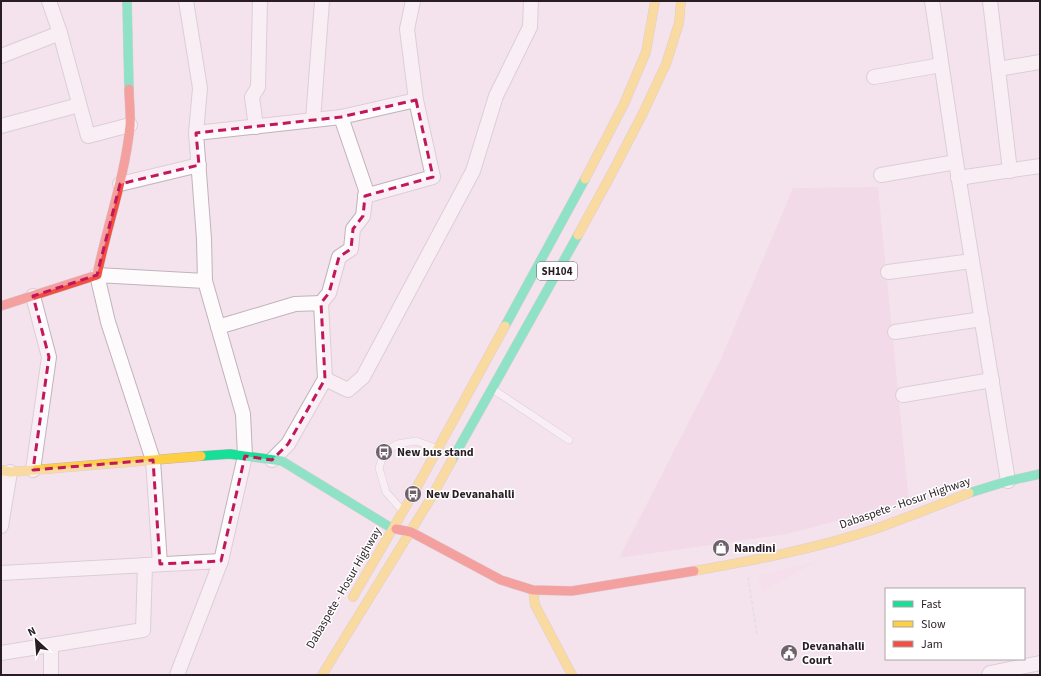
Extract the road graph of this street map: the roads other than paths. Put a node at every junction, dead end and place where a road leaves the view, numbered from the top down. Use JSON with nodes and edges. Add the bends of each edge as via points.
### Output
{"nodes":[{"id":1,"x":49,"y":1,"type":"edge"},
{"id":2,"x":126,"y":1,"type":"edge"},
{"id":3,"x":186,"y":1,"type":"edge"},
{"id":4,"x":260,"y":1,"type":"edge"},
{"id":5,"x":322,"y":1,"type":"edge"},
{"id":6,"x":413,"y":1,"type":"edge"},
{"id":7,"x":531,"y":1,"type":"edge"},
{"id":8,"x":655,"y":1,"type":"edge"},
{"id":9,"x":681,"y":1,"type":"edge"},
{"id":10,"x":932,"y":1,"type":"edge"},
{"id":11,"x":990,"y":1,"type":"edge"},
{"id":12,"x":60,"y":33,"type":"junction"},
{"id":13,"x":1,"y":56,"type":"edge"},
{"id":14,"x":1040,"y":62,"type":"edge"},
{"id":15,"x":941,"y":66,"type":"junction"},
{"id":16,"x":998,"y":69,"type":"junction"},
{"id":17,"x":874,"y":78,"type":"dead end"},
{"id":18,"x":416,"y":100,"type":"junction"},
{"id":19,"x":79,"y":105,"type":"junction"},
{"id":20,"x":341,"y":117,"type":"junction"},
{"id":21,"x":313,"y":120,"type":"junction"},
{"id":22,"x":130,"y":125,"type":"junction"},
{"id":23,"x":1,"y":126,"type":"edge"},
{"id":24,"x":256,"y":127,"type":"junction"},
{"id":25,"x":196,"y":133,"type":"junction"},
{"id":26,"x":956,"y":162,"type":"junction"},
{"id":27,"x":199,"y":165,"type":"junction"},
{"id":28,"x":1040,"y":166,"type":"edge"},
{"id":29,"x":1010,"y":171,"type":"junction"},
{"id":30,"x":881,"y":175,"type":"dead end"},
{"id":31,"x":958,"y":178,"type":"junction"},
{"id":32,"x":120,"y":184,"type":"junction"},
{"id":33,"x":365,"y":196,"type":"junction"},
{"id":34,"x":972,"y":261,"type":"junction"},
{"id":35,"x":888,"y":272,"type":"dead end"},
{"id":36,"x":97,"y":275,"type":"junction"},
{"id":37,"x":206,"y":281,"type":"junction"},
{"id":38,"x":33,"y":296,"type":"junction"},
{"id":39,"x":321,"y":304,"type":"junction"},
{"id":40,"x":1,"y":306,"type":"edge"},
{"id":41,"x":982,"y":320,"type":"junction"},
{"id":42,"x":218,"y":327,"type":"junction"},
{"id":43,"x":895,"y":332,"type":"dead end"},
{"id":44,"x":325,"y":379,"type":"junction"},
{"id":45,"x":992,"y":380,"type":"junction"},
{"id":46,"x":492,"y":389,"type":"junction"},
{"id":47,"x":902,"y":395,"type":"dead end"},
{"id":48,"x":569,"y":440,"type":"dead end"},
{"id":49,"x":438,"y":449,"type":"junction"},
{"id":50,"x":245,"y":456,"type":"junction"},
{"id":51,"x":153,"y":460,"type":"junction"},
{"id":52,"x":272,"y":460,"type":"junction"},
{"id":53,"x":33,"y":470,"type":"junction"},
{"id":54,"x":6,"y":471,"type":"edge"},
{"id":55,"x":1040,"y":478,"type":"edge"},
{"id":56,"x":1008,"y":481,"type":"junction"},
{"id":57,"x":412,"y":514,"type":"junction"},
{"id":58,"x":1,"y":526,"type":"edge"},
{"id":59,"x":393,"y":529,"type":"junction"},
{"id":60,"x":411,"y":532,"type":"junction"},
{"id":61,"x":221,"y":561,"type":"junction"},
{"id":62,"x":160,"y":564,"type":"junction"},
{"id":63,"x":145,"y":565,"type":"junction"},
{"id":64,"x":1,"y":573,"type":"edge"},
{"id":65,"x":533,"y":590,"type":"junction"},
{"id":66,"x":350,"y":602,"type":"dead end"},
{"id":67,"x":51,"y":645,"type":"junction"},
{"id":68,"x":1,"y":653,"type":"edge"},
{"id":69,"x":1040,"y":663,"type":"edge"},
{"id":70,"x":51,"y":675,"type":"edge"},
{"id":71,"x":177,"y":675,"type":"edge"},
{"id":72,"x":322,"y":675,"type":"edge"},
{"id":73,"x":572,"y":675,"type":"edge"},
{"id":74,"x":989,"y":675,"type":"edge"}],
"edges":[{"from":1,"to":12,"type":"street"},
{"from":2,"to":22,"type":"main road"},
{"from":3,"to":25,"type":"street","via":[[200,88]]},
{"from":4,"to":24,"type":"street","via":[[258,87],[252,97]]},
{"from":5,"to":21,"type":"street"},
{"from":6,"to":18,"type":"street","via":[[407,29]]},
{"from":7,"to":44,"type":"street","via":[[530,27],[496,96],[473,171],[363,377],[348,390]]},
{"from":8,"to":49,"type":"main road","number":"SH104","via":[[646,52],[624,104]]},
{"from":9,"to":46,"type":"main road","number":"SH104","via":[[679,23],[666,64],[643,113]]},
{"from":10,"to":15,"type":"street"},
{"from":11,"to":16,"type":"street"},
{"from":12,"to":13,"type":"street"},
{"from":12,"to":19,"type":"street"},
{"from":14,"to":16,"type":"street"},
{"from":15,"to":17,"type":"street"},
{"from":15,"to":26,"type":"street"},
{"from":16,"to":29,"type":"street"},
{"from":18,"to":20,"type":"street"},
{"from":18,"to":33,"type":"street","via":[[433,177]]},
{"from":19,"to":22,"type":"street","via":[[88,136]]},
{"from":19,"to":23,"type":"street"},
{"from":20,"to":21,"type":"street"},
{"from":20,"to":33,"type":"street","via":[[366,190]]},
{"from":21,"to":24,"type":"street"},
{"from":22,"to":32,"type":"main road"},
{"from":24,"to":25,"type":"street"},
{"from":25,"to":27,"type":"street"},
{"from":26,"to":30,"type":"street"},
{"from":26,"to":31,"type":"street"},
{"from":27,"to":32,"type":"street"},
{"from":27,"to":37,"type":"street"},
{"from":28,"to":29,"type":"street"},
{"from":29,"to":31,"type":"street"},
{"from":31,"to":34,"type":"street"},
{"from":32,"to":36,"type":"main road"},
{"from":33,"to":39,"type":"street","via":[[363,216],[353,229],[352,249],[339,257],[329,293]]},
{"from":34,"to":35,"type":"street"},
{"from":34,"to":41,"type":"street"},
{"from":36,"to":37,"type":"street"},
{"from":36,"to":38,"type":"main road"},
{"from":36,"to":51,"type":"street","via":[[108,322]]},
{"from":37,"to":42,"type":"street"},
{"from":38,"to":40,"type":"main road"},
{"from":38,"to":53,"type":"street","via":[[49,357]]},
{"from":39,"to":42,"type":"street","via":[[296,304]]},
{"from":39,"to":44,"type":"street"},
{"from":41,"to":43,"type":"street"},
{"from":41,"to":45,"type":"street"},
{"from":42,"to":50,"type":"street","via":[[243,414]]},
{"from":44,"to":52,"type":"street","via":[[288,444]]},
{"from":45,"to":47,"type":"street"},
{"from":45,"to":56,"type":"street"},
{"from":46,"to":48,"type":"lane"},
{"from":46,"to":57,"type":"main road","number":"SH104"},
{"from":49,"to":57,"type":"main road","number":"SH104"},
{"from":49,"to":57,"type":"lane","via":[[416,441],[397,444],[384,453],[379,468],[386,492]]},
{"from":50,"to":51,"type":"main road","via":[[230,454]]},
{"from":50,"to":52,"type":"main road"},
{"from":50,"to":61,"type":"street"},
{"from":51,"to":53,"type":"main road"},
{"from":51,"to":62,"type":"street"},
{"from":52,"to":59,"type":"main road","via":[[282,461]]},
{"from":53,"to":54,"type":"main road"},
{"from":54,"to":58,"type":"street"},
{"from":55,"to":56,"type":"main road","name":"Dabaspete - Hosur Highway"},
{"from":56,"to":65,"type":"main road","name":"Dabaspete - Hosur Highway","via":[[877,528],[746,562],[586,589]]},
{"from":57,"to":59,"type":"main road","number":"SH104"},
{"from":57,"to":60,"type":"main road","number":"SH104"},
{"from":59,"to":60,"type":"main road","name":"Dabaspete - Hosur Highway"},
{"from":59,"to":66,"type":"main road","name":"Dabaspete - Hosur Highway"},
{"from":60,"to":65,"type":"main road","name":"Dabaspete - Hosur Highway","via":[[501,580]]},
{"from":60,"to":72,"type":"main road"},
{"from":61,"to":62,"type":"street"},
{"from":61,"to":71,"type":"street"},
{"from":62,"to":63,"type":"street"},
{"from":63,"to":64,"type":"street"},
{"from":63,"to":67,"type":"street","via":[[143,630]]},
{"from":65,"to":73,"type":"main road","via":[[535,605]]},
{"from":67,"to":68,"type":"street"},
{"from":67,"to":70,"type":"street"},
{"from":69,"to":74,"type":"street"}]}
